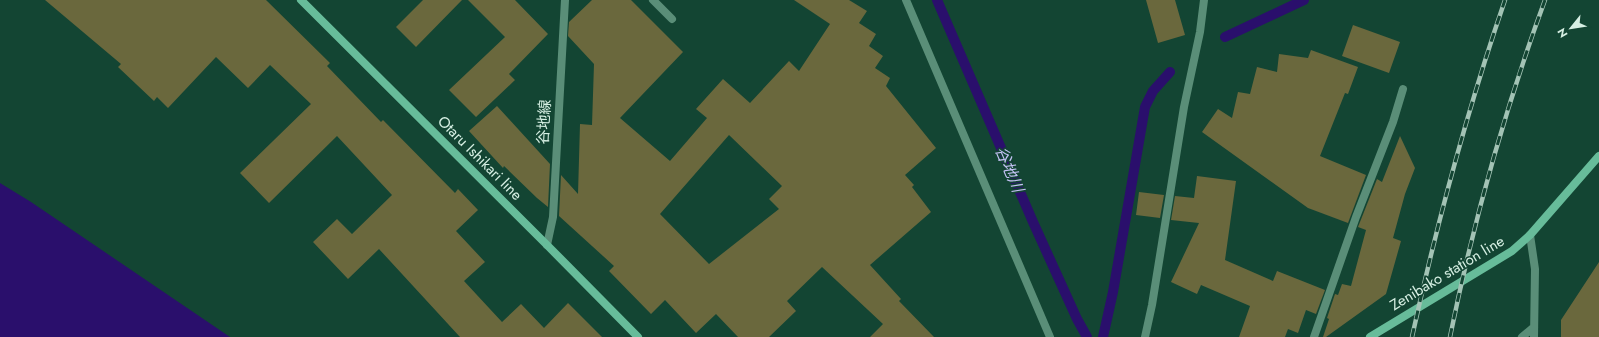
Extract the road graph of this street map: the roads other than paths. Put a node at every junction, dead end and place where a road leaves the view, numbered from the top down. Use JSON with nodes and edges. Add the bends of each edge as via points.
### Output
{"nodes":[{"id":1,"x":301,"y":0,"type":"edge"},
{"id":2,"x":565,"y":0,"type":"edge"},
{"id":3,"x":653,"y":0,"type":"edge"},
{"id":4,"x":906,"y":0,"type":"edge"},
{"id":5,"x":1204,"y":0,"type":"edge"},
{"id":6,"x":672,"y":19,"type":"dead end"},
{"id":7,"x":1403,"y":89,"type":"dead end"},
{"id":8,"x":1599,"y":156,"type":"edge"},
{"id":9,"x":1530,"y":235,"type":"junction"},
{"id":10,"x":547,"y":244,"type":"junction"},
{"id":11,"x":1534,"y":327,"type":"junction"},
{"id":12,"x":638,"y":337,"type":"edge"},
{"id":13,"x":1050,"y":337,"type":"edge"},
{"id":14,"x":1145,"y":337,"type":"edge"},
{"id":15,"x":1314,"y":337,"type":"edge"},
{"id":16,"x":1370,"y":337,"type":"edge"},
{"id":17,"x":1522,"y":337,"type":"edge"},
{"id":18,"x":1534,"y":337,"type":"edge"}],
"edges":[{"from":1,"to":10,"type":"main road","name":"Otaru Ishikari line"},
{"from":2,"to":10,"type":"street","name":"谷地線","via":[[553,217]]},
{"from":3,"to":6,"type":"street"},
{"from":4,"to":13,"type":"street"},
{"from":5,"to":14,"type":"street"},
{"from":7,"to":15,"type":"street"},
{"from":8,"to":9,"type":"main road","name":"Zenibako station line"},
{"from":9,"to":11,"type":"street","via":[[1535,270]]},
{"from":9,"to":16,"type":"main road","name":"Zenibako station line","via":[[1503,258]]},
{"from":10,"to":12,"type":"main road","name":"Otaru Ishikari line"},
{"from":11,"to":17,"type":"street"},
{"from":11,"to":18,"type":"street"}]}
